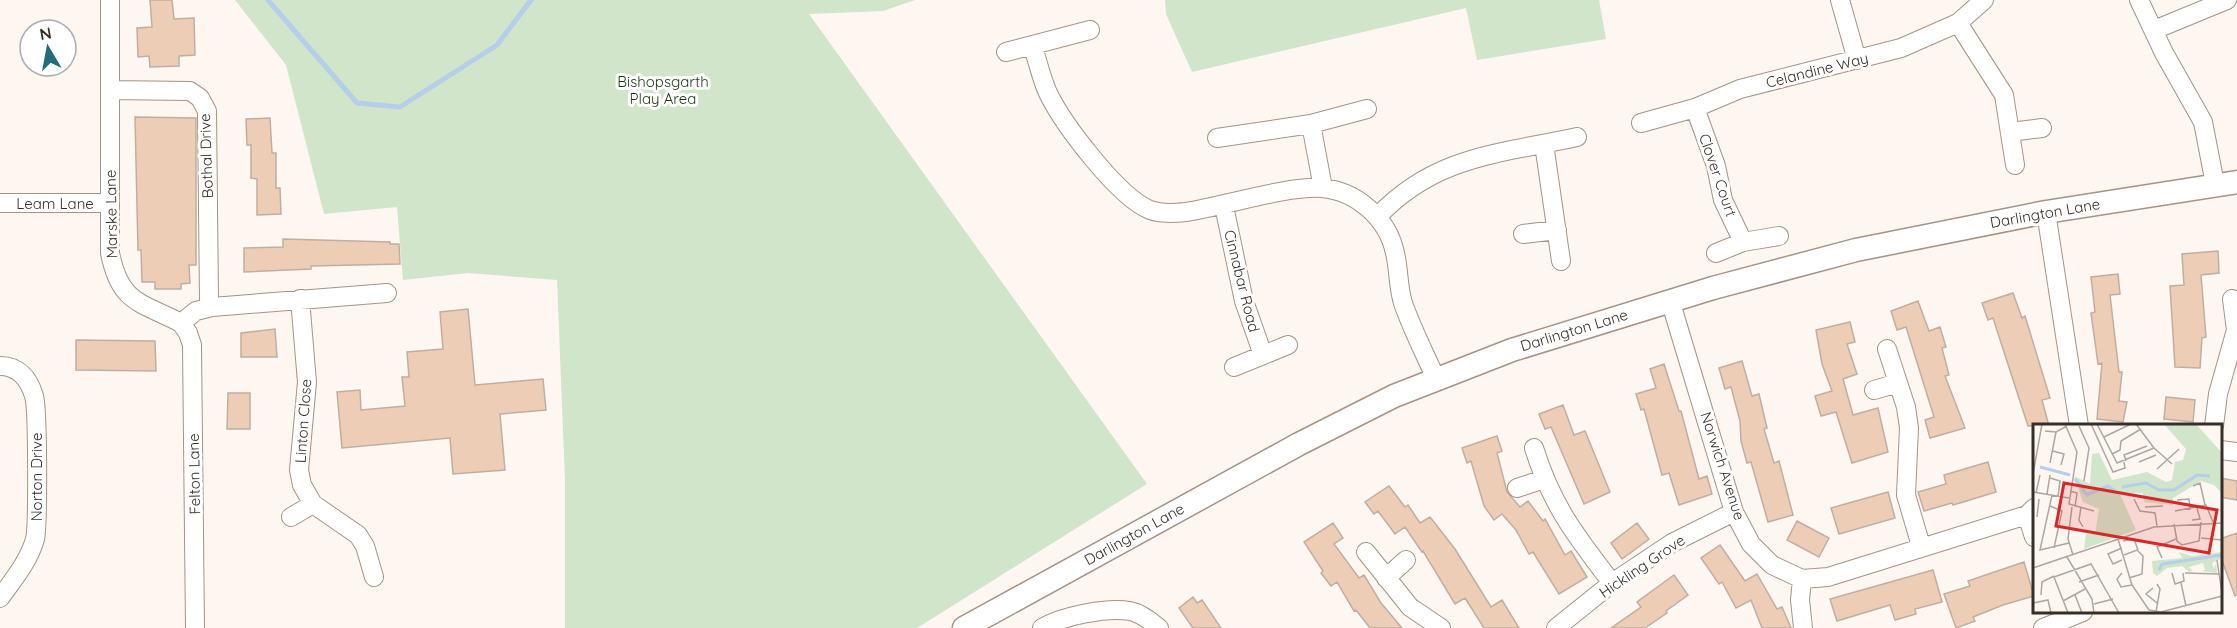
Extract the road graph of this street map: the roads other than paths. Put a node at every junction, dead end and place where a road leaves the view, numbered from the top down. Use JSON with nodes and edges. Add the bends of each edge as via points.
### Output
{"nodes":[{"id":1,"x":110,"y":0,"type":"edge"},
{"id":2,"x":1840,"y":0,"type":"edge"},
{"id":3,"x":1984,"y":0,"type":"edge"},
{"id":4,"x":2139,"y":0,"type":"edge"},
{"id":5,"x":2227,"y":0,"type":"edge"},
{"id":6,"x":1958,"y":23,"type":"junction"},
{"id":7,"x":1090,"y":30,"type":"dead end"},
{"id":8,"x":2154,"y":30,"type":"junction"},
{"id":9,"x":1032,"y":45,"type":"junction"},
{"id":10,"x":1006,"y":52,"type":"dead end"},
{"id":11,"x":1857,"y":60,"type":"junction"},
{"id":12,"x":110,"y":90,"type":"junction"},
{"id":13,"x":1695,"y":108,"type":"junction"},
{"id":14,"x":1367,"y":109,"type":"dead end"},
{"id":15,"x":1641,"y":123,"type":"dead end"},
{"id":16,"x":1311,"y":124,"type":"junction"},
{"id":17,"x":2042,"y":128,"type":"dead end"},
{"id":18,"x":2010,"y":132,"type":"junction"},
{"id":19,"x":1577,"y":137,"type":"dead end"},
{"id":20,"x":1217,"y":138,"type":"dead end"},
{"id":21,"x":1544,"y":144,"type":"junction"},
{"id":22,"x":2016,"y":165,"type":"dead end"},
{"id":23,"x":2226,"y":183,"type":"edge"},
{"id":24,"x":1323,"y":188,"type":"junction"},
{"id":25,"x":0,"y":203,"type":"edge"},
{"id":26,"x":110,"y":203,"type":"junction"},
{"id":27,"x":1224,"y":206,"type":"junction"},
{"id":28,"x":2046,"y":212,"type":"junction"},
{"id":29,"x":1378,"y":216,"type":"junction"},
{"id":30,"x":1557,"y":230,"type":"junction"},
{"id":31,"x":1524,"y":234,"type":"dead end"},
{"id":32,"x":1779,"y":236,"type":"dead end"},
{"id":33,"x":1743,"y":242,"type":"junction"},
{"id":34,"x":1716,"y":253,"type":"dead end"},
{"id":35,"x":1561,"y":261,"type":"dead end"},
{"id":36,"x":387,"y":293,"type":"dead end"},
{"id":37,"x":300,"y":299,"type":"junction"},
{"id":38,"x":2232,"y":299,"type":"dead end"},
{"id":39,"x":1670,"y":300,"type":"junction"},
{"id":40,"x":212,"y":307,"type":"junction"},
{"id":41,"x":181,"y":323,"type":"junction"},
{"id":42,"x":2236,"y":330,"type":"edge"},
{"id":43,"x":1288,"y":345,"type":"dead end"},
{"id":44,"x":1887,"y":349,"type":"dead end"},
{"id":45,"x":1263,"y":355,"type":"junction"},
{"id":46,"x":0,"y":366,"type":"edge"},
{"id":47,"x":1234,"y":367,"type":"dead end"},
{"id":48,"x":1436,"y":379,"type":"junction"},
{"id":49,"x":1898,"y":383,"type":"junction"},
{"id":50,"x":1874,"y":390,"type":"dead end"},
{"id":51,"x":2079,"y":424,"type":"edge"},
{"id":52,"x":2214,"y":424,"type":"edge"},
{"id":53,"x":1534,"y":448,"type":"dead end"},
{"id":54,"x":2222,"y":450,"type":"edge"},
{"id":55,"x":2237,"y":452,"type":"edge"},
{"id":56,"x":1544,"y":479,"type":"junction"},
{"id":57,"x":1517,"y":488,"type":"dead end"},
{"id":58,"x":313,"y":504,"type":"junction"},
{"id":59,"x":1734,"y":512,"type":"junction"},
{"id":60,"x":2031,"y":512,"type":"edge"},
{"id":61,"x":291,"y":517,"type":"dead end"},
{"id":62,"x":2033,"y":529,"type":"edge"},
{"id":63,"x":1921,"y":546,"type":"junction"},
{"id":64,"x":1366,"y":552,"type":"dead end"},
{"id":65,"x":1406,"y":560,"type":"dead end"},
{"id":66,"x":374,"y":577,"type":"dead end"},
{"id":67,"x":1386,"y":578,"type":"junction"},
{"id":68,"x":1802,"y":579,"type":"junction"},
{"id":69,"x":1612,"y":583,"type":"junction"},
{"id":70,"x":0,"y":598,"type":"edge"},
{"id":71,"x":2061,"y":615,"type":"edge"},
{"id":72,"x":195,"y":628,"type":"edge"},
{"id":73,"x":964,"y":628,"type":"edge"},
{"id":74,"x":1042,"y":628,"type":"edge"},
{"id":75,"x":1159,"y":628,"type":"edge"},
{"id":76,"x":1441,"y":628,"type":"edge"},
{"id":77,"x":1556,"y":628,"type":"edge"},
{"id":78,"x":1803,"y":628,"type":"edge"},
{"id":79,"x":2043,"y":628,"type":"edge"}],
"edges":[{"from":1,"to":12,"type":"street","name":"Marske Lane"},
{"from":2,"to":11,"type":"street"},
{"from":3,"to":6,"type":"street","name":"Celandine Way"},
{"from":4,"to":8,"type":"street"},
{"from":5,"to":8,"type":"street"},
{"from":6,"to":11,"type":"street","name":"Celandine Way","via":[[1901,48]]},
{"from":6,"to":18,"type":"street","via":[[2004,95]]},
{"from":7,"to":9,"type":"street"},
{"from":8,"to":23,"type":"street","via":[[2203,122]]},
{"from":9,"to":10,"type":"street"},
{"from":9,"to":27,"type":"street","via":[[1058,111],[1117,187],[1135,202],[1169,214]]},
{"from":11,"to":13,"type":"street","name":"Celandine Way","via":[[1740,89]]},
{"from":12,"to":26,"type":"street","name":"Marske Lane"},
{"from":12,"to":40,"type":"street","name":"Bothal Drive","via":[[190,91],[200,98],[207,111]]},
{"from":13,"to":15,"type":"street","name":"Celandine Way"},
{"from":13,"to":33,"type":"street","name":"Clover Court","via":[[1716,166],[1723,200]]},
{"from":14,"to":16,"type":"street"},
{"from":16,"to":20,"type":"street"},
{"from":16,"to":24,"type":"street"},
{"from":17,"to":18,"type":"street"},
{"from":18,"to":22,"type":"street"},
{"from":19,"to":21,"type":"street"},
{"from":21,"to":29,"type":"street","via":[[1445,167],[1394,198]]},
{"from":21,"to":30,"type":"street"},
{"from":23,"to":28,"type":"street","name":"Darlington Lane"},
{"from":24,"to":27,"type":"street"},
{"from":24,"to":29,"type":"street","via":[[1363,203]]},
{"from":25,"to":26,"type":"street","name":"Leam Lane"},
{"from":26,"to":41,"type":"street","name":"Marske Lane","via":[[110,253],[117,281],[136,303]]},
{"from":27,"to":45,"type":"street","name":"Cinnabar Road","via":[[1244,301]]},
{"from":28,"to":39,"type":"street","name":"Darlington Lane","via":[[1863,248]]},
{"from":28,"to":51,"type":"street"},
{"from":29,"to":48,"type":"street","via":[[1395,253],[1403,302]]},
{"from":30,"to":31,"type":"street"},
{"from":30,"to":35,"type":"street"},
{"from":32,"to":33,"type":"street"},
{"from":33,"to":34,"type":"street"},
{"from":36,"to":37,"type":"street"},
{"from":37,"to":40,"type":"street"},
{"from":37,"to":58,"type":"street","name":"Linton Close","via":[[307,382],[299,470]]},
{"from":38,"to":42,"type":"street"},
{"from":39,"to":48,"type":"street","name":"Darlington Lane","via":[[1512,350]]},
{"from":39,"to":59,"type":"street","name":"Norwich Avenue"},
{"from":40,"to":41,"type":"street"},
{"from":41,"to":72,"type":"street","name":"Felton Lane","via":[[192,345]]},
{"from":42,"to":52,"type":"street","via":[[2218,394]]},
{"from":43,"to":45,"type":"street"},
{"from":44,"to":49,"type":"street"},
{"from":45,"to":47,"type":"street"},
{"from":46,"to":70,"type":"street","name":"Norton Drive","via":[[10,366],[26,377],[35,398],[36,516],[36,536],[30,553]]},
{"from":48,"to":73,"type":"street","name":"Darlington Lane","via":[[1299,444]]},
{"from":49,"to":50,"type":"street"},
{"from":49,"to":63,"type":"street","via":[[1909,428],[1906,495]]},
{"from":53,"to":56,"type":"street"},
{"from":54,"to":55,"type":"street"},
{"from":56,"to":57,"type":"street"},
{"from":56,"to":69,"type":"street","via":[[1567,524]]},
{"from":58,"to":61,"type":"street"},
{"from":58,"to":66,"type":"street","via":[[358,535]]},
{"from":59,"to":68,"type":"street","name":"Norwich Avenue","via":[[1751,544],[1772,565]]},
{"from":59,"to":69,"type":"street","name":"Hickling Grove","via":[[1672,543]]},
{"from":60,"to":62,"type":"street"},
{"from":60,"to":63,"type":"street"},
{"from":63,"to":68,"type":"street","via":[[1828,577]]},
{"from":64,"to":67,"type":"street"},
{"from":65,"to":67,"type":"street"},
{"from":67,"to":76,"type":"street","via":[[1410,607]]},
{"from":68,"to":78,"type":"street"},
{"from":69,"to":77,"type":"street","name":"Hickling Grove"},
{"from":71,"to":79,"type":"street"},
{"from":74,"to":75,"type":"street","via":[[1053,621],[1091,613],[1131,611]]}]}
